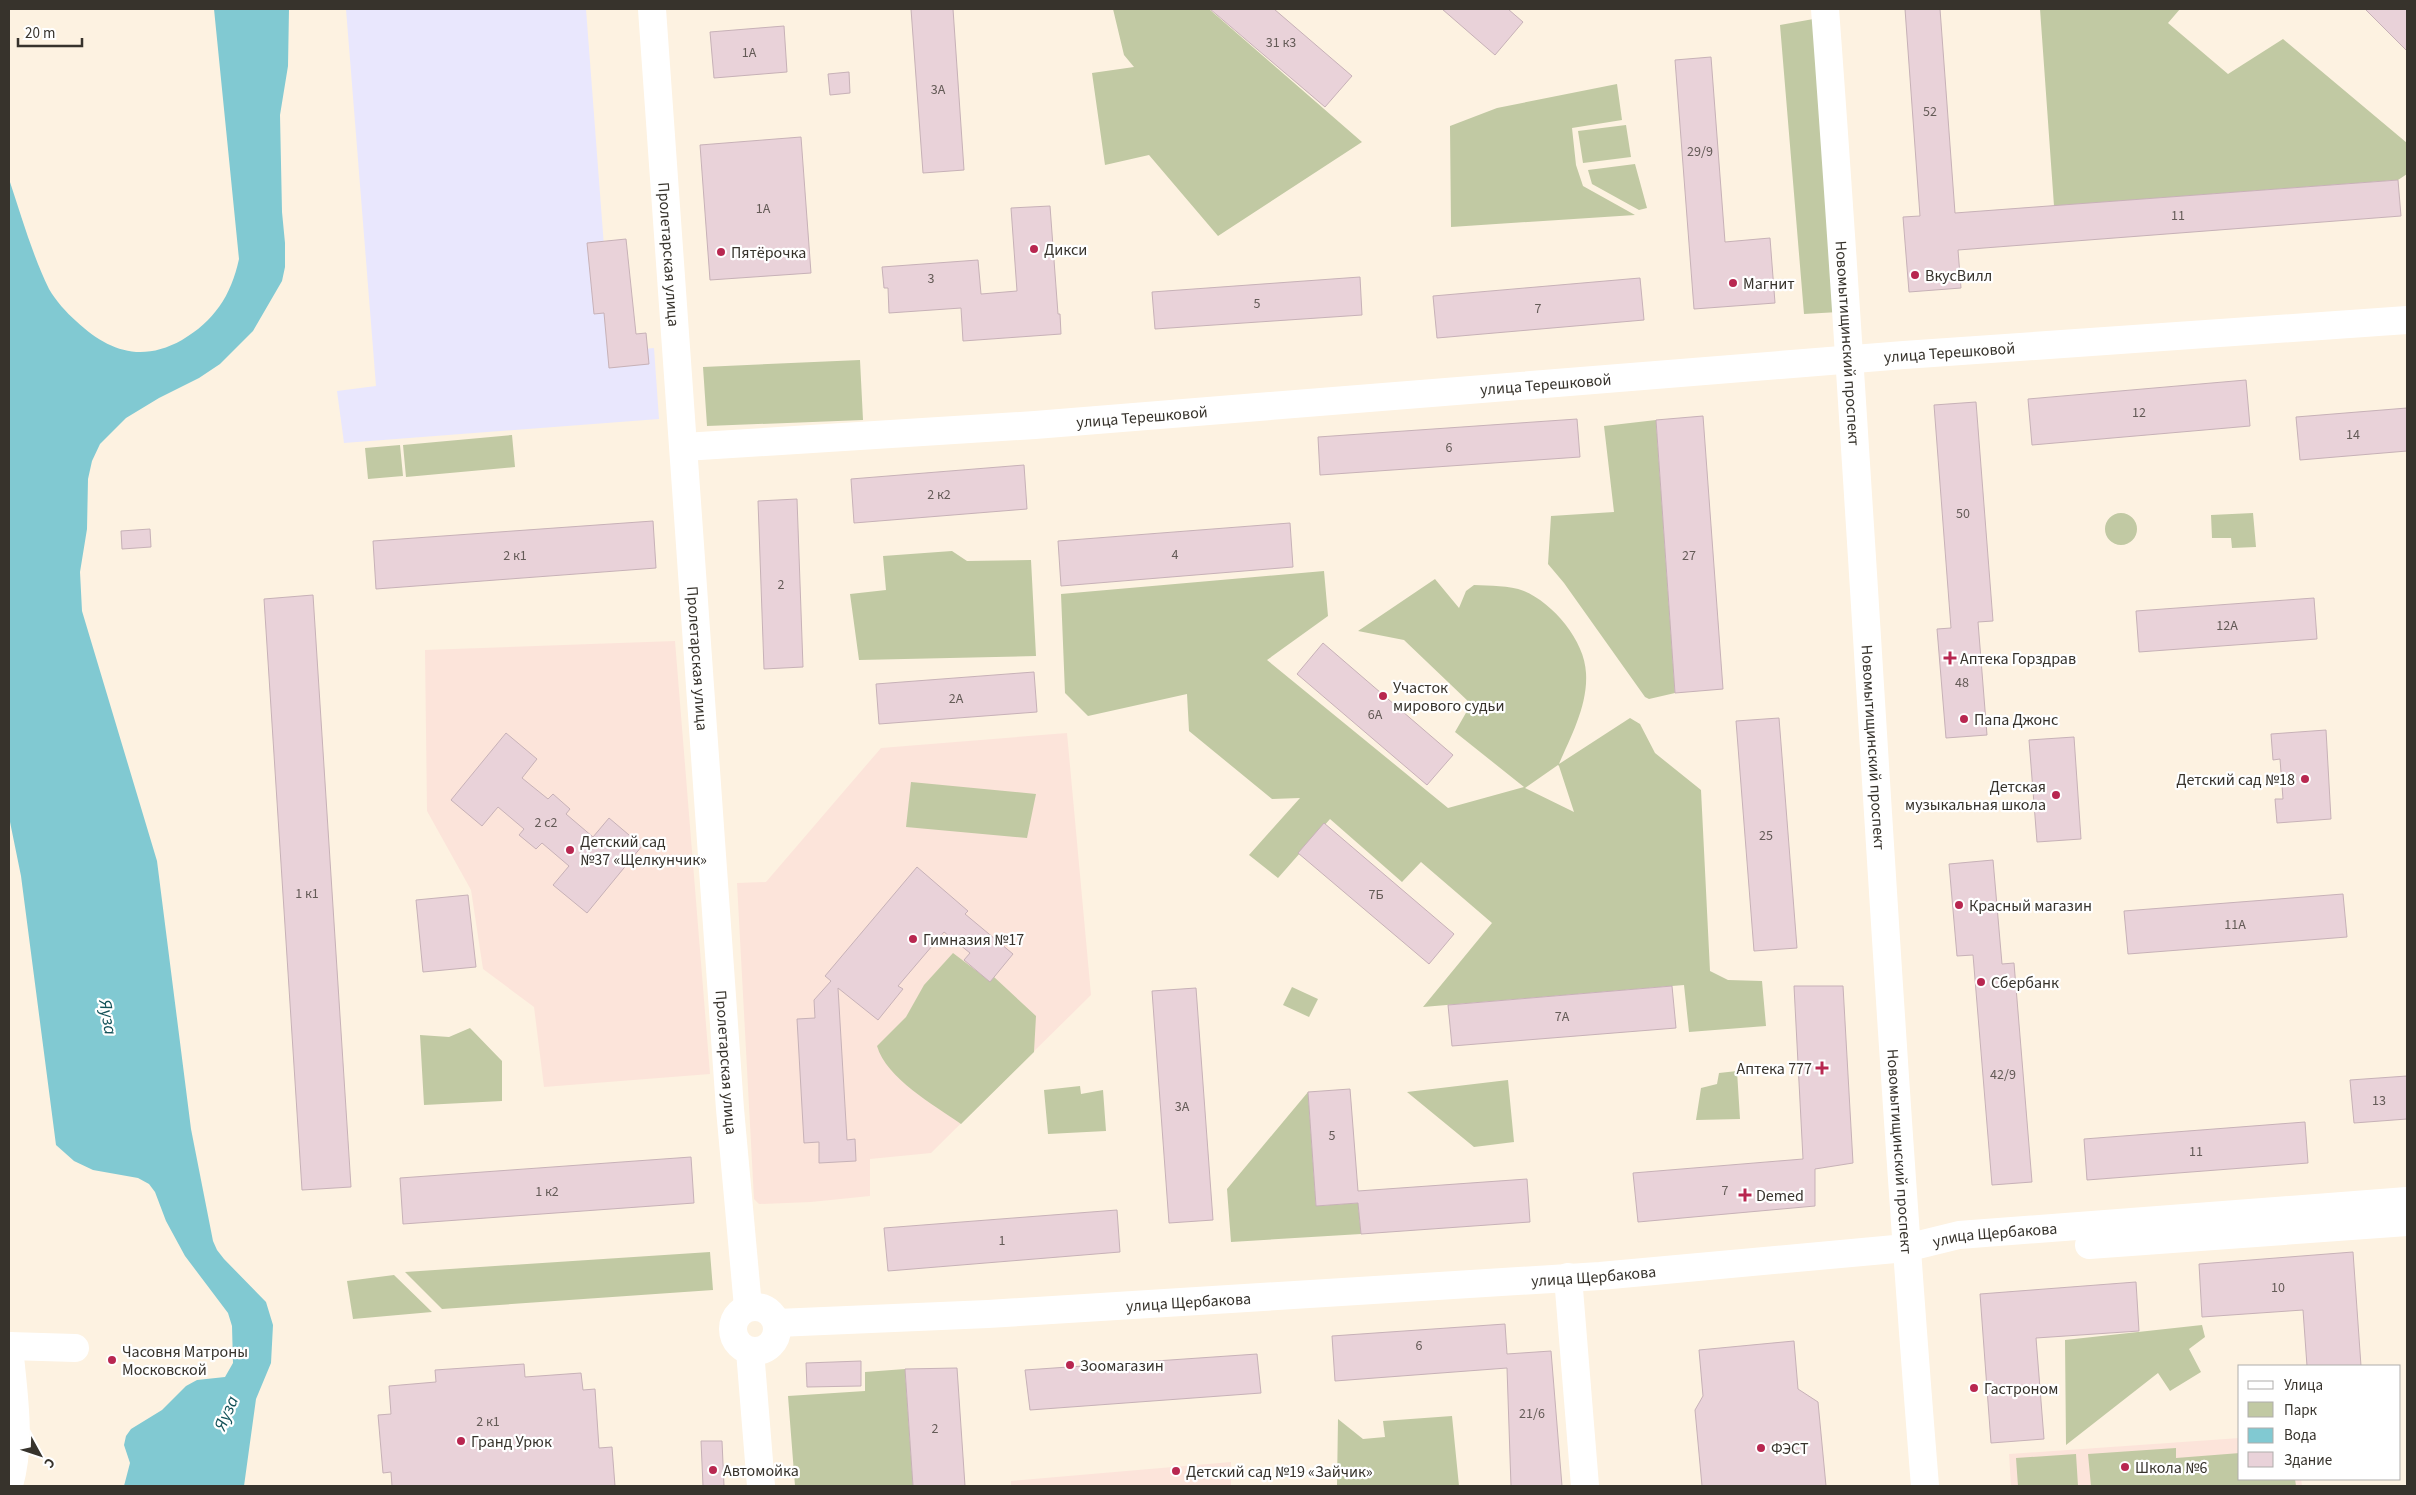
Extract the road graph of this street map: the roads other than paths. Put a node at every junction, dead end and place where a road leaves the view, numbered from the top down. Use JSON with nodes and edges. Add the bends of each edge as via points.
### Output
{"nodes":[{"id":1,"x":652,"y":9,"type":"edge"},
{"id":2,"x":1825,"y":9,"type":"edge"},
{"id":3,"x":2407,"y":320,"type":"edge"},
{"id":4,"x":1851,"y":360,"type":"junction"},
{"id":5,"x":684,"y":447,"type":"junction"},
{"id":6,"x":2407,"y":1201,"type":"edge"},
{"id":7,"x":2407,"y":1222,"type":"edge"},
{"id":8,"x":1906,"y":1248,"type":"junction"},
{"id":9,"x":1960,"y":1254,"type":"dead end"},
{"id":10,"x":1568,"y":1277,"type":"junction"},
{"id":11,"x":748,"y":1307,"type":"junction"},
{"id":12,"x":777,"y":1323,"type":"junction"},
{"id":13,"x":9,"y":1346,"type":"edge"},
{"id":14,"x":75,"y":1348,"type":"dead end"},
{"id":15,"x":750,"y":1351,"type":"junction"},
{"id":16,"x":9,"y":1485,"type":"edge"},
{"id":17,"x":762,"y":1486,"type":"edge"},
{"id":18,"x":1585,"y":1486,"type":"edge"},
{"id":19,"x":1925,"y":1486,"type":"edge"}],
"edges":[{"from":1,"to":5,"type":"street","name":"Пролетарская улица"},
{"from":2,"to":4,"type":"street","name":"Новомытищинский проспект"},
{"from":3,"to":4,"type":"street","name":"улица Терешковой"},
{"from":4,"to":5,"type":"street","name":"улица Терешковой","via":[[1035,425]]},
{"from":4,"to":8,"type":"street","name":"Новомытищинский проспект"},
{"from":5,"to":11,"type":"street","name":"Пролетарская улица"},
{"from":6,"to":8,"type":"street","name":"улица Щербакова","via":[[1959,1235]]},
{"from":7,"to":9,"type":"street","name":"улица Щербакова"},
{"from":8,"to":10,"type":"street","name":"улица Щербакова"},
{"from":8,"to":19,"type":"street","name":"Новомытищинский проспект"},
{"from":10,"to":12,"type":"street","name":"улица Щербакова","via":[[988,1314]]},
{"from":10,"to":18,"type":"street"},
{"from":11,"to":12,"type":"street","via":[[762,1308],[774,1316]]},
{"from":11,"to":15,"type":"street","via":[[738,1314],[732,1330],[736,1342]]},
{"from":12,"to":15,"type":"street","via":[[776,1338],[771,1344],[765,1349]]},
{"from":13,"to":14,"type":"street"},
{"from":13,"to":16,"type":"street","via":[[16,1430]]},
{"from":15,"to":17,"type":"street"}]}
